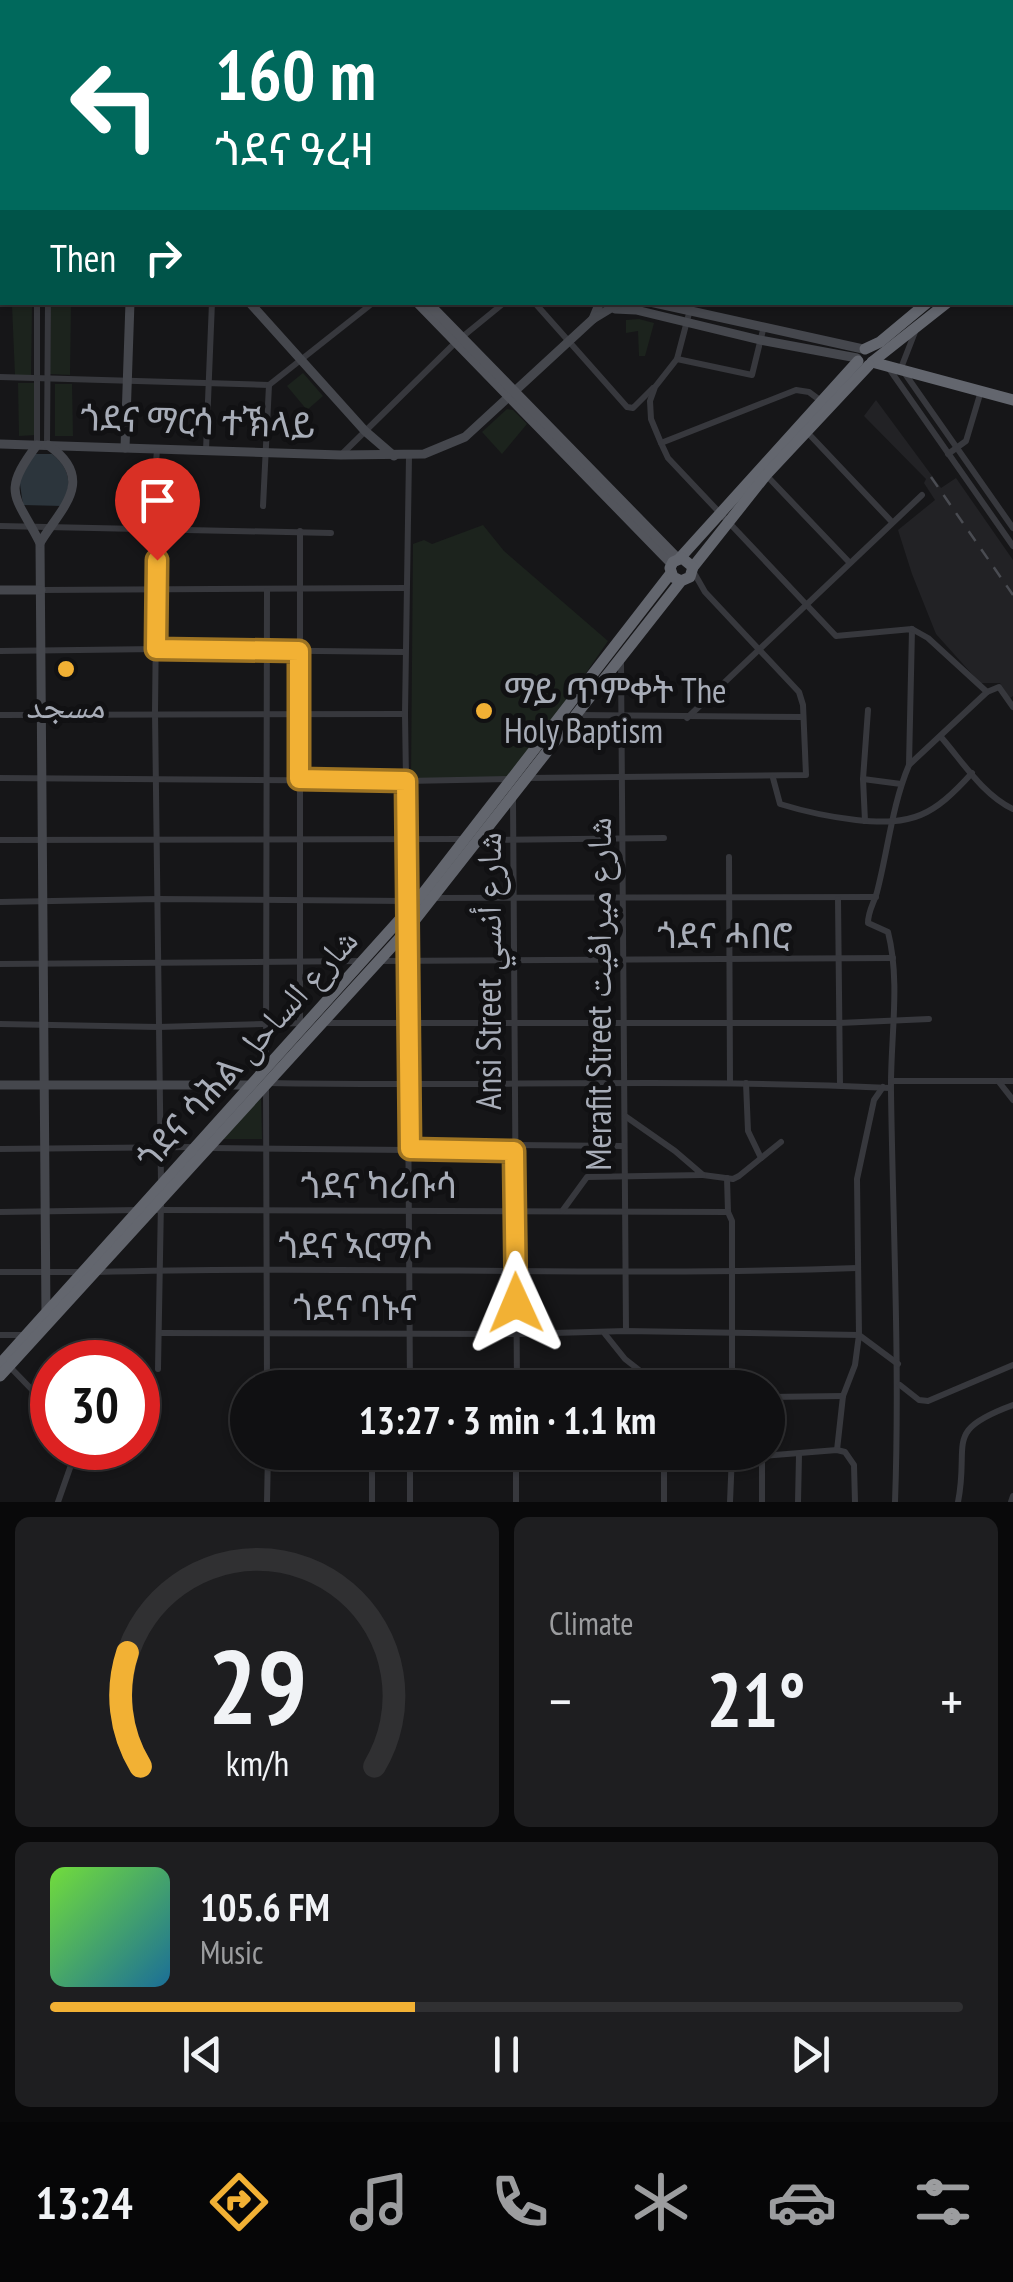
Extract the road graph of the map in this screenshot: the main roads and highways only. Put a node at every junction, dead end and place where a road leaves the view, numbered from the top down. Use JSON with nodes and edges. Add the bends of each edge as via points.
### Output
{"nodes":[{"id":1,"x":419,"y":305,"type":"edge"},
{"id":2,"x":430,"y":305,"type":"edge"},
{"id":3,"x":926,"y":305,"type":"edge"},
{"id":4,"x":942,"y":305,"type":"edge"},
{"id":5,"x":912,"y":323,"type":"junction"},
{"id":6,"x":459,"y":340,"type":"junction"},
{"id":7,"x":864,"y":357,"type":"junction"},
{"id":8,"x":1013,"y":400,"type":"edge"},
{"id":9,"x":681,"y":569,"type":"junction"},
{"id":10,"x":568,"y":713,"type":"junction"},
{"id":11,"x":518,"y":778,"type":"junction"},
{"id":12,"x":472,"y":840,"type":"junction"},
{"id":13,"x":417,"y":902,"type":"junction"},
{"id":14,"x":201,"y":1147,"type":"junction"},
{"id":15,"x":152,"y":1208,"type":"junction"},
{"id":16,"x":3,"y":1369,"type":"edge"}],
"edges":[{"from":1,"to":6,"type":"main road"},
{"from":2,"to":6,"type":"main road"},
{"from":3,"to":5,"type":"highway"},
{"from":4,"to":5,"type":"highway"},
{"from":5,"to":7,"type":"highway"},
{"from":6,"to":9,"type":"main road"},
{"from":7,"to":8,"type":"highway"},
{"from":7,"to":9,"type":"highway"},
{"from":9,"to":10,"type":"highway","name":"ጎደና ሳሕል شارع الساحل"},
{"from":9,"to":10,"type":"highway","name":"ጎደና ሳሕል شارع الساحل","via":[[621,656]]},
{"from":10,"to":11,"type":"highway","name":"ጎደና ሳሕል شارع الساحل"},
{"from":11,"to":12,"type":"highway","name":"ጎደና ሳሕል شارع الساحل"},
{"from":11,"to":12,"type":"highway","name":"ጎደና ሳሕል شارع الساحل","via":[[513,794]]},
{"from":12,"to":13,"type":"highway","name":"ጎደና ሳሕል شارع الساحل"},
{"from":13,"to":14,"type":"highway","name":"ጎደና ሳሕል شارع الساحل","via":[[302,1023]]},
{"from":13,"to":14,"type":"highway","name":"ጎደና ሳሕል شارع الساحل","via":[[407,930]]},
{"from":14,"to":15,"type":"highway"},
{"from":14,"to":15,"type":"highway","name":"ጎደና ሳሕል شارع الساحل","via":[[161,1185]]},
{"from":15,"to":16,"type":"highway","name":"ጎደና ሳሕል شارع الساحل"}]}
